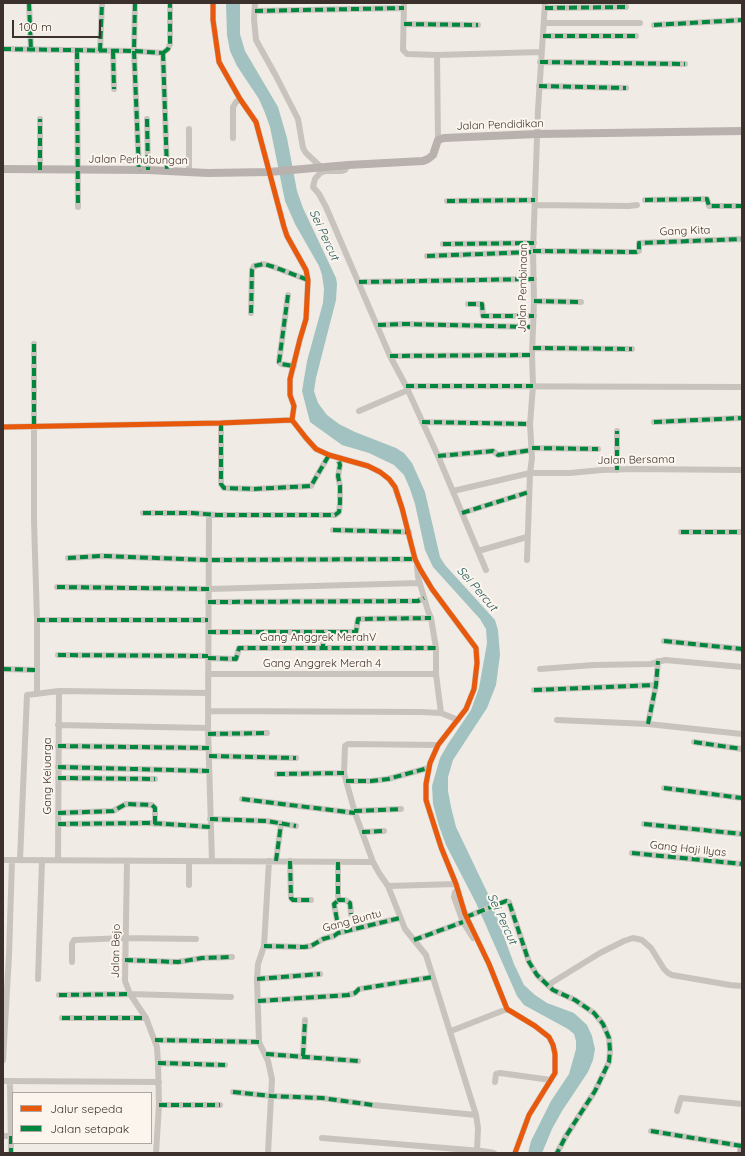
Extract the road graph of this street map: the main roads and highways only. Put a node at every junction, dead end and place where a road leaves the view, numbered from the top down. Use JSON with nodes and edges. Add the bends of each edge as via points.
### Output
{"nodes":[{"id":1,"x":742,"y":131,"type":"edge"},
{"id":2,"x":3,"y":169,"type":"edge"},
{"id":3,"x":271,"y":172,"type":"joint"},
{"id":4,"x":742,"y":1146,"type":"edge"},
{"id":5,"x":741,"y":1153,"type":"edge"}],
"edges":[{"from":1,"to":3,"type":"main road","name":"Jalan Pendidikan","via":[[444,138],[438,140],[433,155],[423,161]]},
{"from":2,"to":3,"type":"main road","name":"Jalan Perhubungan"},
{"from":4,"to":5,"type":"main road"}]}
